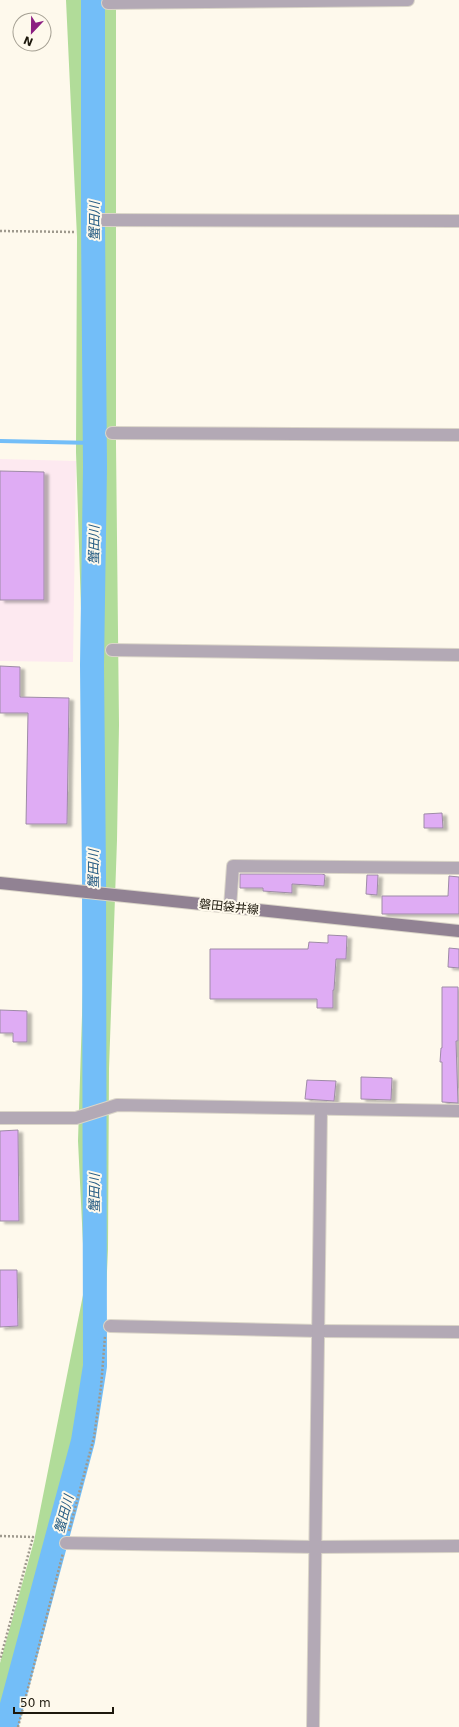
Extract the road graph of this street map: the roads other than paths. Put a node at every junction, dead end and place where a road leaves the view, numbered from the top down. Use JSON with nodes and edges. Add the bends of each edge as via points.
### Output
{"nodes":[{"id":1,"x":408,"y":0,"type":"edge"},
{"id":2,"x":108,"y":3,"type":"dead end"},
{"id":3,"x":102,"y":220,"type":"dead end"},
{"id":4,"x":459,"y":221,"type":"edge"},
{"id":5,"x":112,"y":433,"type":"dead end"},
{"id":6,"x":459,"y":435,"type":"edge"},
{"id":7,"x":112,"y":650,"type":"dead end"},
{"id":8,"x":459,"y":655,"type":"edge"},
{"id":9,"x":459,"y":868,"type":"edge"},
{"id":10,"x":0,"y":883,"type":"edge"},
{"id":11,"x":230,"y":908,"type":"junction"},
{"id":12,"x":459,"y":931,"type":"edge"},
{"id":13,"x":321,"y":1109,"type":"junction"},
{"id":14,"x":459,"y":1111,"type":"edge"},
{"id":15,"x":0,"y":1118,"type":"edge"},
{"id":16,"x":110,"y":1326,"type":"road end"},
{"id":17,"x":318,"y":1331,"type":"junction"},
{"id":18,"x":459,"y":1332,"type":"edge"},
{"id":19,"x":66,"y":1544,"type":"road end"},
{"id":20,"x":459,"y":1546,"type":"edge"},
{"id":21,"x":315,"y":1547,"type":"junction"},
{"id":22,"x":313,"y":1727,"type":"edge"}],
"edges":[{"from":1,"to":2,"type":"street"},
{"from":3,"to":4,"type":"street"},
{"from":5,"to":6,"type":"street"},
{"from":7,"to":8,"type":"street"},
{"from":9,"to":11,"type":"street","via":[[233,866]]},
{"from":10,"to":11,"type":"main road","name":"磐田袋井線"},
{"from":11,"to":12,"type":"main road","name":"磐田袋井線"},
{"from":13,"to":14,"type":"street"},
{"from":13,"to":15,"type":"street","via":[[117,1105],[76,1118]]},
{"from":13,"to":17,"type":"street"},
{"from":16,"to":17,"type":"street"},
{"from":17,"to":18,"type":"street"},
{"from":17,"to":21,"type":"street"},
{"from":19,"to":21,"type":"street"},
{"from":20,"to":21,"type":"street"},
{"from":21,"to":22,"type":"street"}]}
